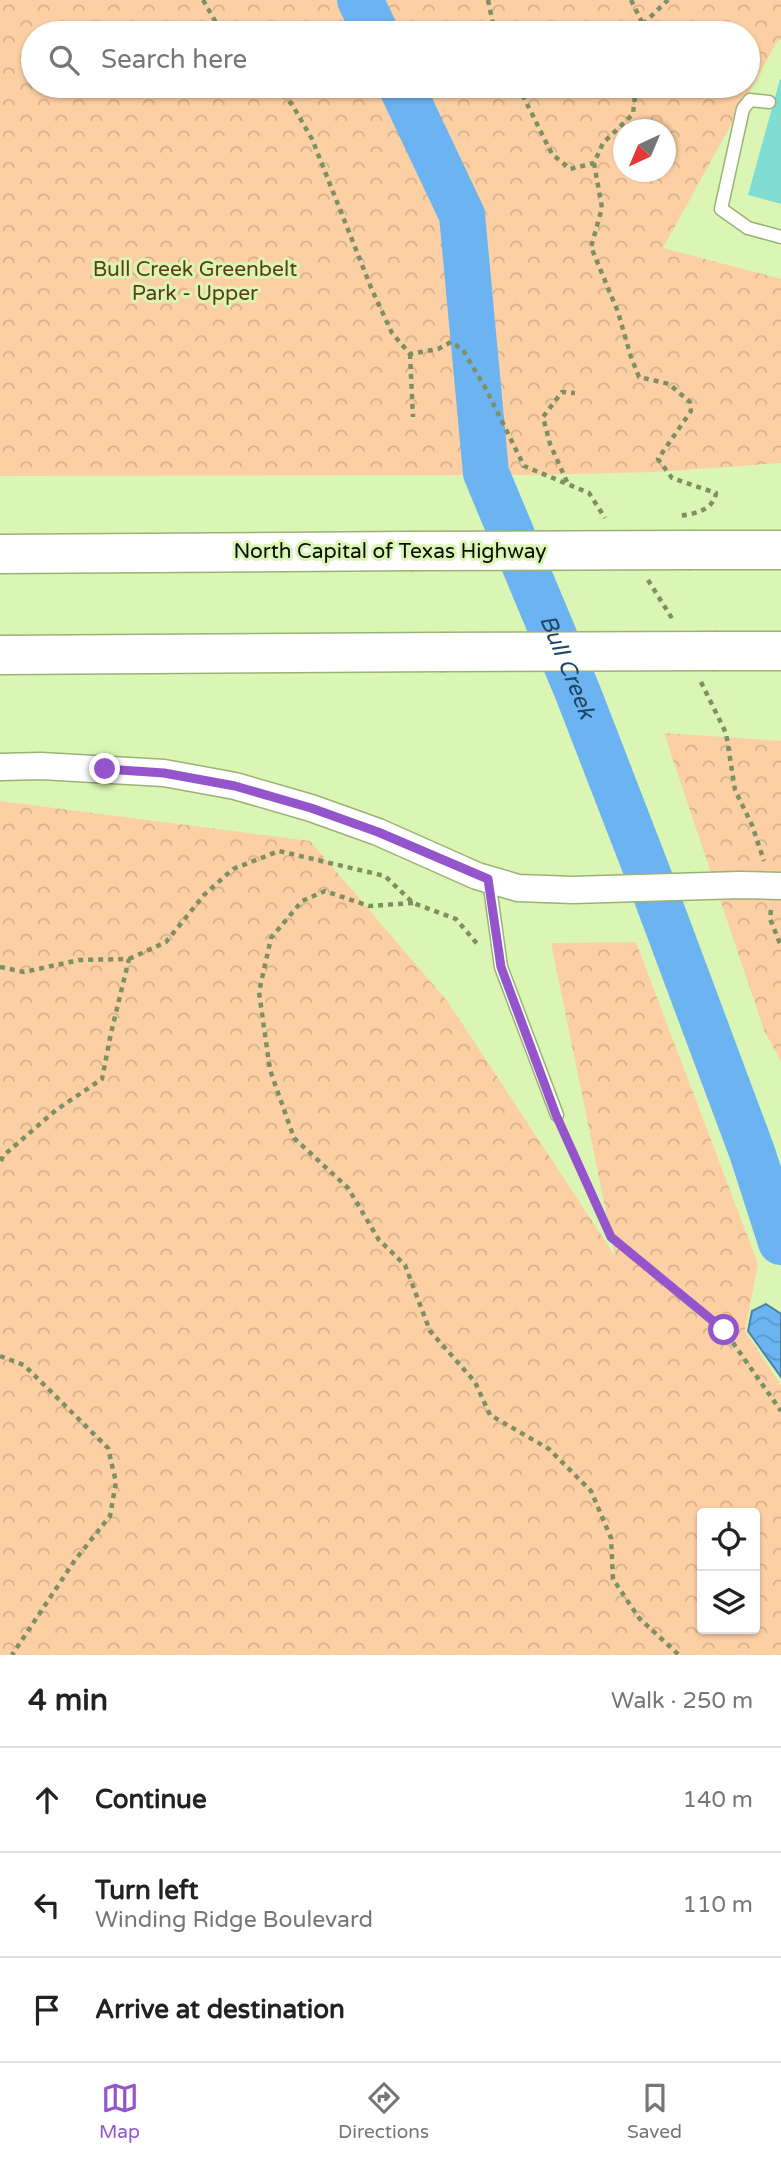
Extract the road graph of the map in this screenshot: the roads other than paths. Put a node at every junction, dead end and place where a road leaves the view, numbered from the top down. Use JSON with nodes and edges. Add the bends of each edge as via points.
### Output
{"nodes":[{"id":1,"x":769,"y":102,"type":"dead end"},
{"id":2,"x":781,"y":237,"type":"edge"},
{"id":3,"x":781,"y":550,"type":"edge"},
{"id":4,"x":0,"y":554,"type":"edge"},
{"id":5,"x":781,"y":651,"type":"edge"},
{"id":6,"x":0,"y":655,"type":"edge"},
{"id":7,"x":0,"y":767,"type":"edge"},
{"id":8,"x":488,"y":879,"type":"junction"},
{"id":9,"x":776,"y":886,"type":"edge"},
{"id":10,"x":556,"y":1115,"type":"road end"}],
"edges":[{"from":1,"to":2,"type":"lane","via":[[750,100],[743,109],[721,209],[748,228]]},
{"from":3,"to":4,"type":"highway","name":"North Capital of Texas Highway","bridge":true},
{"from":5,"to":6,"type":"highway","bridge":true,"via":[[708,666],[441,652]]},
{"from":7,"to":8,"type":"street","via":[[164,773],[235,786],[378,832]]},
{"from":8,"to":9,"type":"street","via":[[518,888],[573,890]]},
{"from":8,"to":10,"type":"lane","via":[[501,967]]}]}
